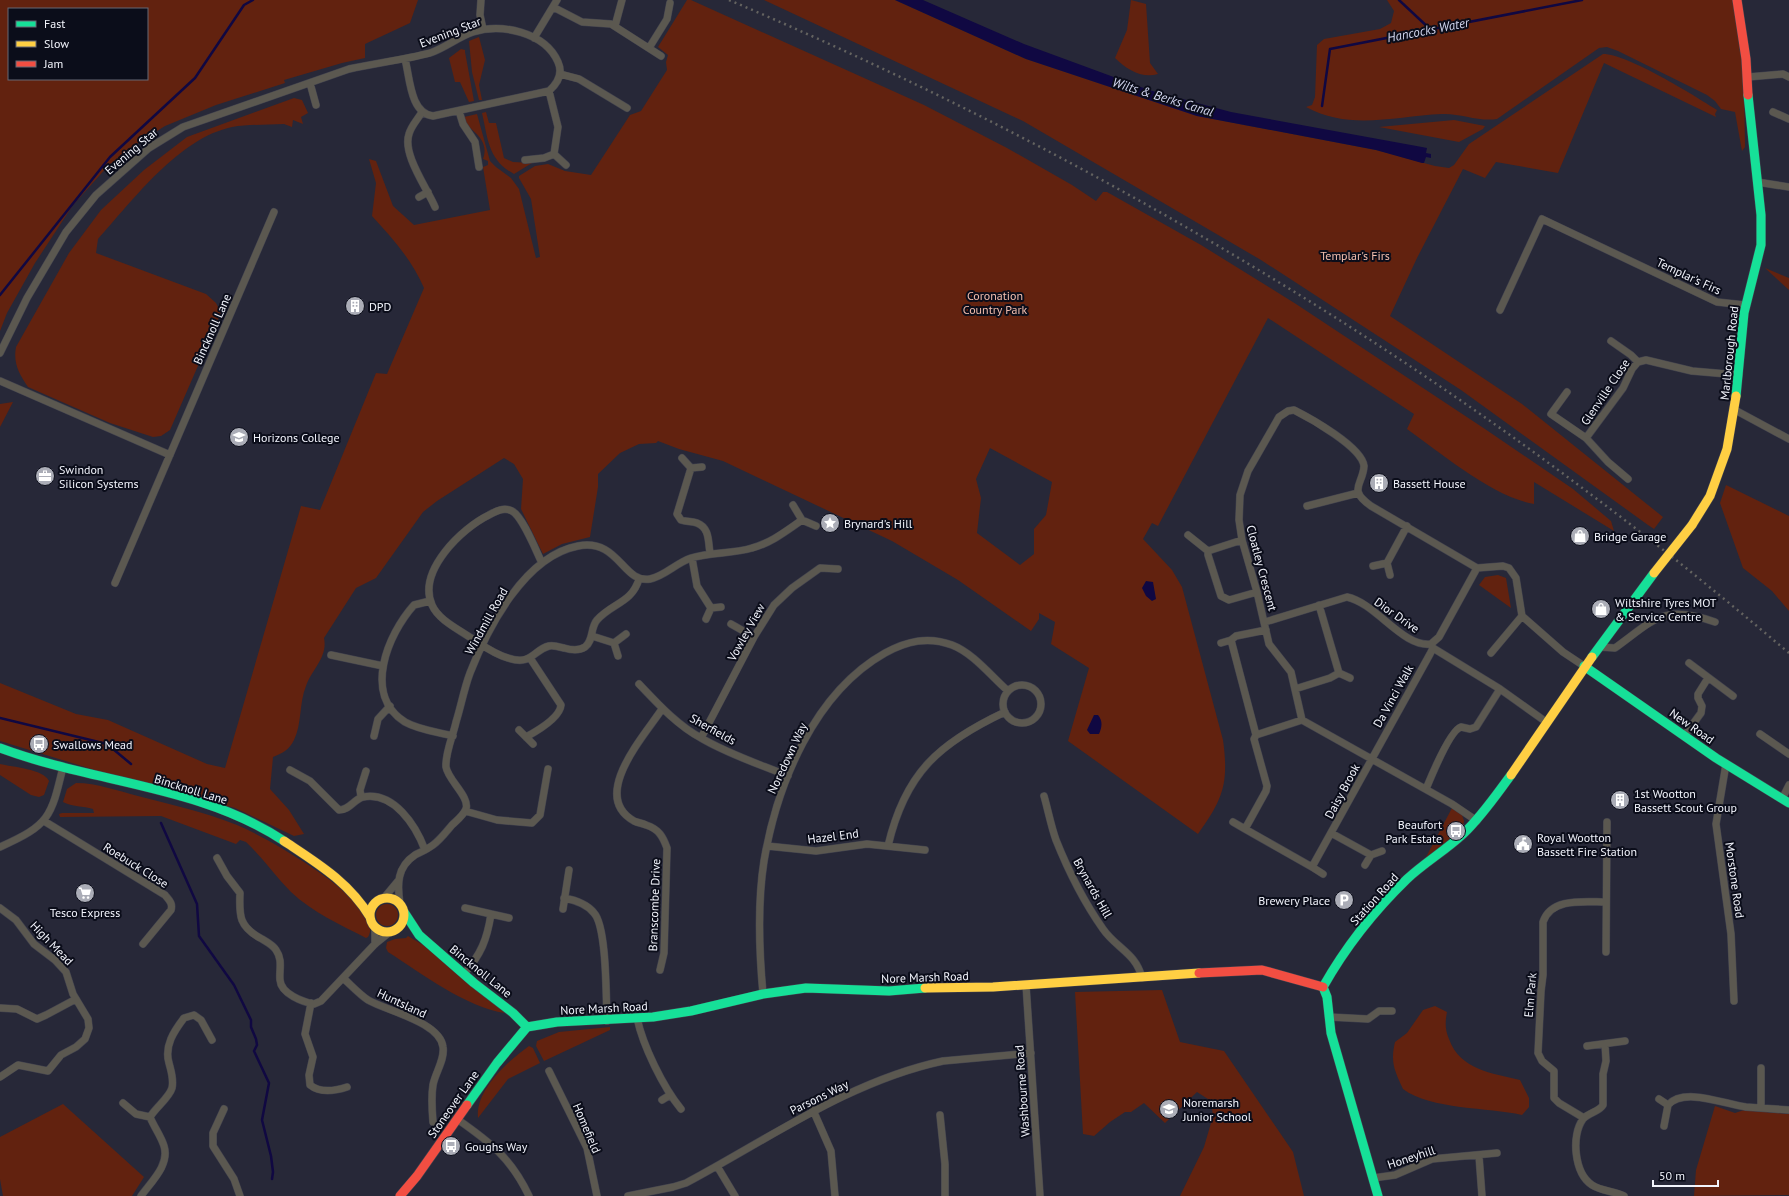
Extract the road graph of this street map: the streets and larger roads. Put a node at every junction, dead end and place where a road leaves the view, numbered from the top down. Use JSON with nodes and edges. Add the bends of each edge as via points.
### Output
{"nodes":[{"id":1,"x":481,"y":0,"type":"edge"},
{"id":2,"x":557,"y":0,"type":"edge"},
{"id":3,"x":622,"y":0,"type":"edge"},
{"id":4,"x":1737,"y":0,"type":"edge"},
{"id":5,"x":670,"y":3,"type":"dead end"},
{"id":6,"x":553,"y":7,"type":"junction"},
{"id":7,"x":615,"y":26,"type":"junction"},
{"id":8,"x":483,"y":29,"type":"junction"},
{"id":9,"x":534,"y":38,"type":"junction"},
{"id":10,"x":649,"y":48,"type":"junction"},
{"id":11,"x":661,"y":56,"type":"dead end"},
{"id":12,"x":405,"y":60,"type":"junction"},
{"id":13,"x":560,"y":74,"type":"junction"},
{"id":14,"x":1748,"y":77,"type":"junction"},
{"id":15,"x":1789,"y":77,"type":"edge"},
{"id":16,"x":310,"y":83,"type":"junction"},
{"id":17,"x":549,"y":91,"type":"junction"},
{"id":18,"x":316,"y":105,"type":"dead end"},
{"id":19,"x":627,"y":108,"type":"dead end"},
{"id":20,"x":459,"y":111,"type":"junction"},
{"id":21,"x":422,"y":112,"type":"junction"},
{"id":22,"x":1773,"y":112,"type":"dead end"},
{"id":23,"x":1789,"y":119,"type":"edge"},
{"id":24,"x":554,"y":154,"type":"junction"},
{"id":25,"x":525,"y":160,"type":"dead end"},
{"id":26,"x":566,"y":164,"type":"dead end"},
{"id":27,"x":479,"y":167,"type":"dead end"},
{"id":28,"x":1758,"y":182,"type":"junction"},
{"id":29,"x":1789,"y":187,"type":"edge"},
{"id":30,"x":428,"y":192,"type":"junction"},
{"id":31,"x":419,"y":197,"type":"dead end"},
{"id":32,"x":435,"y":207,"type":"dead end"},
{"id":33,"x":274,"y":212,"type":"dead end"},
{"id":34,"x":1745,"y":305,"type":"junction"},
{"id":35,"x":1500,"y":310,"type":"dead end"},
{"id":36,"x":1611,"y":341,"type":"dead end"},
{"id":37,"x":0,"y":354,"type":"edge"},
{"id":38,"x":1638,"y":362,"type":"junction"},
{"id":39,"x":1739,"y":375,"type":"junction"},
{"id":40,"x":0,"y":381,"type":"edge"},
{"id":41,"x":1567,"y":392,"type":"dead end"},
{"id":42,"x":1735,"y":410,"type":"junction"},
{"id":43,"x":1586,"y":438,"type":"junction"},
{"id":44,"x":1789,"y":439,"type":"edge"},
{"id":45,"x":170,"y":455,"type":"junction"},
{"id":46,"x":682,"y":458,"type":"dead end"},
{"id":47,"x":702,"y":467,"type":"dead end"},
{"id":48,"x":691,"y":468,"type":"junction"},
{"id":49,"x":1628,"y":479,"type":"dead end"},
{"id":50,"x":1358,"y":493,"type":"junction"},
{"id":51,"x":793,"y":505,"type":"dead end"},
{"id":52,"x":1307,"y":506,"type":"dead end"},
{"id":53,"x":802,"y":520,"type":"junction"},
{"id":54,"x":816,"y":526,"type":"dead end"},
{"id":55,"x":1407,"y":526,"type":"junction"},
{"id":56,"x":1188,"y":535,"type":"dead end"},
{"id":57,"x":1242,"y":540,"type":"junction"},
{"id":58,"x":1208,"y":551,"type":"junction"},
{"id":59,"x":710,"y":553,"type":"junction"},
{"id":60,"x":692,"y":558,"type":"junction"},
{"id":61,"x":542,"y":563,"type":"junction"},
{"id":62,"x":1387,"y":563,"type":"junction"},
{"id":63,"x":1373,"y":566,"type":"dead end"},
{"id":64,"x":1477,"y":568,"type":"junction"},
{"id":65,"x":838,"y":569,"type":"dead end"},
{"id":66,"x":1390,"y":574,"type":"dead end"},
{"id":67,"x":639,"y":579,"type":"junction"},
{"id":68,"x":115,"y":583,"type":"dead end"},
{"id":69,"x":1257,"y":592,"type":"junction"},
{"id":70,"x":430,"y":601,"type":"junction"},
{"id":71,"x":1319,"y":605,"type":"junction"},
{"id":72,"x":721,"y":607,"type":"dead end"},
{"id":73,"x":711,"y":608,"type":"junction"},
{"id":74,"x":1522,"y":616,"type":"junction"},
{"id":75,"x":706,"y":619,"type":"dead end"},
{"id":76,"x":1265,"y":622,"type":"junction"},
{"id":77,"x":1715,"y":622,"type":"dead end"},
{"id":78,"x":731,"y":624,"type":"dead end"},
{"id":79,"x":1266,"y":630,"type":"junction"},
{"id":80,"x":626,"y":634,"type":"dead end"},
{"id":81,"x":592,"y":636,"type":"junction"},
{"id":82,"x":754,"y":637,"type":"junction"},
{"id":83,"x":1231,"y":640,"type":"junction"},
{"id":84,"x":614,"y":643,"type":"junction"},
{"id":85,"x":1221,"y":643,"type":"dead end"},
{"id":86,"x":483,"y":645,"type":"junction"},
{"id":87,"x":1432,"y":646,"type":"junction"},
{"id":88,"x":1600,"y":647,"type":"junction"},
{"id":89,"x":1491,"y":653,"type":"dead end"},
{"id":90,"x":331,"y":655,"type":"dead end"},
{"id":91,"x":618,"y":656,"type":"dead end"},
{"id":92,"x":530,"y":658,"type":"junction"},
{"id":93,"x":1688,"y":663,"type":"dead end"},
{"id":94,"x":383,"y":666,"type":"junction"},
{"id":95,"x":1584,"y":666,"type":"junction"},
{"id":96,"x":1339,"y":673,"type":"junction"},
{"id":97,"x":1350,"y":678,"type":"dead end"},
{"id":98,"x":1708,"y":678,"type":"junction"},
{"id":99,"x":639,"y":684,"type":"dead end"},
{"id":100,"x":1295,"y":689,"type":"junction"},
{"id":101,"x":1500,"y":690,"type":"junction"},
{"id":102,"x":1008,"y":691,"type":"junction"},
{"id":103,"x":1733,"y":696,"type":"dead end"},
{"id":104,"x":390,"y":706,"type":"junction"},
{"id":105,"x":662,"y":709,"type":"junction"},
{"id":106,"x":1005,"y":712,"type":"junction"},
{"id":107,"x":1542,"y":719,"type":"dead end"},
{"id":108,"x":1302,"y":720,"type":"junction"},
{"id":109,"x":519,"y":730,"type":"dead end"},
{"id":110,"x":1760,"y":734,"type":"dead end"},
{"id":111,"x":1256,"y":735,"type":"junction"},
{"id":112,"x":374,"y":736,"type":"dead end"},
{"id":113,"x":453,"y":736,"type":"junction"},
{"id":114,"x":1684,"y":736,"type":"junction"},
{"id":115,"x":526,"y":737,"type":"junction"},
{"id":116,"x":701,"y":738,"type":"junction"},
{"id":117,"x":533,"y":744,"type":"dead end"},
{"id":118,"x":0,"y":748,"type":"edge"},
{"id":119,"x":1789,"y":754,"type":"edge"},
{"id":120,"x":1371,"y":759,"type":"junction"},
{"id":121,"x":1726,"y":764,"type":"junction"},
{"id":122,"x":63,"y":767,"type":"junction"},
{"id":123,"x":548,"y":769,"type":"dead end"},
{"id":124,"x":290,"y":770,"type":"dead end"},
{"id":125,"x":366,"y":771,"type":"dead end"},
{"id":126,"x":788,"y":776,"type":"junction"},
{"id":127,"x":1789,"y":785,"type":"edge"},
{"id":128,"x":1426,"y":789,"type":"junction"},
{"id":129,"x":1044,"y":796,"type":"dead end"},
{"id":130,"x":361,"y":798,"type":"junction"},
{"id":131,"x":1786,"y":801,"type":"edge"},
{"id":132,"x":465,"y":811,"type":"junction"},
{"id":133,"x":44,"y":821,"type":"junction"},
{"id":134,"x":1477,"y":821,"type":"junction"},
{"id":135,"x":1233,"y":822,"type":"dead end"},
{"id":136,"x":1607,"y":822,"type":"dead end"},
{"id":137,"x":1244,"y":828,"type":"junction"},
{"id":138,"x":1331,"y":833,"type":"junction"},
{"id":139,"x":767,"y":846,"type":"junction"},
{"id":140,"x":888,"y":846,"type":"junction"},
{"id":141,"x":0,"y":847,"type":"edge"},
{"id":142,"x":425,"y":850,"type":"junction"},
{"id":143,"x":925,"y":850,"type":"dead end"},
{"id":144,"x":1382,"y":851,"type":"dead end"},
{"id":145,"x":1371,"y":855,"type":"junction"},
{"id":146,"x":218,"y":858,"type":"dead end"},
{"id":147,"x":1365,"y":865,"type":"dead end"},
{"id":148,"x":1312,"y":867,"type":"junction"},
{"id":149,"x":569,"y":870,"type":"dead end"},
{"id":150,"x":1323,"y":874,"type":"dead end"},
{"id":151,"x":398,"y":881,"type":"junction"},
{"id":152,"x":356,"y":893,"type":"junction"},
{"id":153,"x":564,"y":898,"type":"junction"},
{"id":154,"x":381,"y":900,"type":"junction"},
{"id":155,"x":1606,"y":902,"type":"junction"},
{"id":156,"x":0,"y":908,"type":"edge"},
{"id":157,"x":402,"y":908,"type":"junction"},
{"id":158,"x":465,"y":908,"type":"dead end"},
{"id":159,"x":563,"y":909,"type":"dead end"},
{"id":160,"x":491,"y":914,"type":"junction"},
{"id":161,"x":370,"y":917,"type":"junction"},
{"id":162,"x":509,"y":918,"type":"dead end"},
{"id":163,"x":375,"y":927,"type":"junction"},
{"id":164,"x":393,"y":931,"type":"junction"},
{"id":165,"x":419,"y":936,"type":"junction"},
{"id":166,"x":143,"y":944,"type":"dead end"},
{"id":167,"x":376,"y":944,"type":"junction"},
{"id":168,"x":1606,"y":952,"type":"dead end"},
{"id":169,"x":660,"y":970,"type":"dead end"},
{"id":170,"x":464,"y":974,"type":"junction"},
{"id":171,"x":343,"y":978,"type":"junction"},
{"id":172,"x":1142,"y":978,"type":"junction"},
{"id":173,"x":1026,"y":985,"type":"junction"},
{"id":174,"x":1323,"y":987,"type":"junction"},
{"id":175,"x":763,"y":994,"type":"junction"},
{"id":176,"x":76,"y":999,"type":"junction"},
{"id":177,"x":1734,"y":1001,"type":"dead end"},
{"id":178,"x":311,"y":1003,"type":"junction"},
{"id":179,"x":0,"y":1008,"type":"edge"},
{"id":180,"x":1392,"y":1011,"type":"dead end"},
{"id":181,"x":1329,"y":1017,"type":"junction"},
{"id":182,"x":638,"y":1018,"type":"junction"},
{"id":183,"x":607,"y":1021,"type":"junction"},
{"id":184,"x":527,"y":1027,"type":"junction"},
{"id":185,"x":212,"y":1040,"type":"dead end"},
{"id":186,"x":1625,"y":1041,"type":"dead end"},
{"id":187,"x":1605,"y":1044,"type":"junction"},
{"id":188,"x":1587,"y":1046,"type":"dead end"},
{"id":189,"x":1031,"y":1053,"type":"junction"},
{"id":190,"x":1761,"y":1068,"type":"dead end"},
{"id":191,"x":549,"y":1071,"type":"dead end"},
{"id":192,"x":0,"y":1077,"type":"edge"},
{"id":193,"x":347,"y":1087,"type":"dead end"},
{"id":194,"x":670,"y":1095,"type":"junction"},
{"id":195,"x":1659,"y":1099,"type":"dead end"},
{"id":196,"x":662,"y":1100,"type":"dead end"},
{"id":197,"x":123,"y":1103,"type":"dead end"},
{"id":198,"x":1668,"y":1105,"type":"junction"},
{"id":199,"x":1761,"y":1107,"type":"junction"},
{"id":200,"x":224,"y":1109,"type":"dead end"},
{"id":201,"x":681,"y":1109,"type":"dead end"},
{"id":202,"x":813,"y":1110,"type":"junction"},
{"id":203,"x":1789,"y":1110,"type":"edge"},
{"id":204,"x":940,"y":1115,"type":"dead end"},
{"id":205,"x":150,"y":1117,"type":"junction"},
{"id":206,"x":1584,"y":1118,"type":"junction"},
{"id":207,"x":457,"y":1119,"type":"junction"},
{"id":208,"x":433,"y":1122,"type":"dead end"},
{"id":209,"x":1664,"y":1126,"type":"dead end"},
{"id":210,"x":1498,"y":1153,"type":"dead end"},
{"id":211,"x":1479,"y":1156,"type":"junction"},
{"id":212,"x":717,"y":1166,"type":"junction"},
{"id":213,"x":1373,"y":1178,"type":"junction"},
{"id":214,"x":639,"y":1195,"type":"edge"},
{"id":215,"x":141,"y":1196,"type":"edge"},
{"id":216,"x":240,"y":1196,"type":"edge"},
{"id":217,"x":400,"y":1196,"type":"edge"},
{"id":218,"x":529,"y":1196,"type":"edge"},
{"id":219,"x":597,"y":1196,"type":"edge"},
{"id":220,"x":628,"y":1196,"type":"edge"},
{"id":221,"x":735,"y":1196,"type":"edge"},
{"id":222,"x":834,"y":1196,"type":"edge"},
{"id":223,"x":944,"y":1196,"type":"edge"},
{"id":224,"x":1040,"y":1196,"type":"edge"},
{"id":225,"x":1378,"y":1196,"type":"edge"},
{"id":226,"x":1482,"y":1196,"type":"edge"},
{"id":227,"x":1624,"y":1196,"type":"edge"}],
"edges":[{"from":1,"to":8,"type":"street","via":[[480,15]]},
{"from":2,"to":6,"type":"street"},
{"from":3,"to":7,"type":"street"},
{"from":4,"to":14,"type":"street","name":"Marlborough Road"},
{"from":5,"to":10,"type":"street","via":[[667,19]]},
{"from":6,"to":7,"type":"street","via":[[582,22]]},
{"from":6,"to":9,"type":"street"},
{"from":7,"to":10,"type":"street"},
{"from":8,"to":9,"type":"street","name":"Evening Star","via":[[509,30]]},
{"from":8,"to":12,"type":"street","name":"Evening Star","via":[[461,37],[440,49]]},
{"from":9,"to":13,"type":"street","name":"Evening Star","via":[[556,57]]},
{"from":10,"to":11,"type":"street"},
{"from":12,"to":16,"type":"street","name":"Evening Star","via":[[349,69]]},
{"from":12,"to":21,"type":"street","via":[[416,104]]},
{"from":13,"to":17,"type":"street"},
{"from":13,"to":19,"type":"street","via":[[579,79]]},
{"from":14,"to":15,"type":"street","via":[[1783,74]]},
{"from":14,"to":28,"type":"street","name":"Marlborough Road","via":[[1750,123]]},
{"from":16,"to":18,"type":"street"},
{"from":16,"to":37,"type":"street","name":"Evening Star","via":[[183,126],[142,154],[96,195],[66,232],[27,298]]},
{"from":17,"to":20,"type":"street"},
{"from":17,"to":24,"type":"street","via":[[558,126]]},
{"from":20,"to":21,"type":"street","via":[[433,116]]},
{"from":20,"to":27,"type":"street","via":[[463,124],[475,142]]},
{"from":21,"to":30,"type":"street","via":[[410,130],[408,142],[418,173]]},
{"from":22,"to":23,"type":"street"},
{"from":24,"to":25,"type":"street"},
{"from":24,"to":26,"type":"street"},
{"from":28,"to":29,"type":"street"},
{"from":28,"to":34,"type":"street","name":"Marlborough Road","via":[[1762,220],[1761,245]]},
{"from":30,"to":31,"type":"street"},
{"from":30,"to":32,"type":"street"},
{"from":33,"to":45,"type":"street","name":"Bincknoll Lane"},
{"from":34,"to":35,"type":"street","name":"Templar's Firs","via":[[1717,302],[1542,219]]},
{"from":34,"to":39,"type":"street","name":"Marlborough Road"},
{"from":36,"to":38,"type":"street"},
{"from":38,"to":39,"type":"street","name":"Glenville Close","via":[[1646,360],[1692,371]]},
{"from":38,"to":43,"type":"street","name":"Glenville Close","via":[[1619,394]]},
{"from":39,"to":42,"type":"street","name":"Marlborough Road"},
{"from":40,"to":45,"type":"street"},
{"from":41,"to":43,"type":"street","name":"Glenville Close","via":[[1551,414]]},
{"from":42,"to":44,"type":"street"},
{"from":42,"to":88,"type":"street","name":"Marlborough Road","bridge":true,"via":[[1725,455],[1714,487],[1692,525],[1665,557]]},
{"from":43,"to":49,"type":"street","name":"Glenville Close"},
{"from":45,"to":68,"type":"street","name":"Bincknoll Lane"},
{"from":46,"to":48,"type":"street"},
{"from":47,"to":48,"type":"street"},
{"from":48,"to":59,"type":"street","via":[[677,514],[682,520],[697,523],[705,529],[708,533]]},
{"from":50,"to":52,"type":"street"},
{"from":50,"to":55,"type":"street","via":[[1363,500]]},
{"from":50,"to":57,"type":"street","name":"Cloatley Crescent","via":[[1358,482],[1364,466],[1359,455],[1311,419],[1294,410],[1288,411],[1279,417],[1242,486],[1239,505]]},
{"from":51,"to":53,"type":"street"},
{"from":53,"to":54,"type":"street"},
{"from":53,"to":59,"type":"street","via":[[763,545],[750,549]]},
{"from":55,"to":62,"type":"street"},
{"from":55,"to":64,"type":"street"},
{"from":56,"to":58,"type":"street"},
{"from":57,"to":58,"type":"street"},
{"from":57,"to":69,"type":"street","name":"Cloatley Crescent"},
{"from":58,"to":69,"type":"street","via":[[1220,596],[1229,600]]},
{"from":59,"to":60,"type":"street"},
{"from":60,"to":67,"type":"street","via":[[654,578]]},
{"from":60,"to":73,"type":"street","via":[[697,586]]},
{"from":61,"to":67,"type":"street","name":"Windmill Road","via":[[570,548],[593,546],[613,554],[630,574]]},
{"from":61,"to":70,"type":"street","via":[[519,517],[512,511],[502,509],[474,523],[450,545],[431,579]]},
{"from":61,"to":86,"type":"street","name":"Windmill Road","via":[[518,586],[505,604]]},
{"from":62,"to":63,"type":"street"},
{"from":62,"to":66,"type":"street"},
{"from":64,"to":74,"type":"street","via":[[1503,566],[1512,571]]},
{"from":64,"to":87,"type":"street"},
{"from":65,"to":82,"type":"street","name":"Vowley View","via":[[820,568],[792,588],[770,610]]},
{"from":67,"to":81,"type":"street","via":[[633,594],[595,622]]},
{"from":69,"to":76,"type":"street","name":"Cloatley Crescent"},
{"from":70,"to":86,"type":"street","via":[[442,618]]},
{"from":70,"to":94,"type":"street","via":[[411,608],[394,634]]},
{"from":71,"to":76,"type":"street","name":"Dior Drive"},
{"from":71,"to":87,"type":"street","name":"Dior Drive","via":[[1339,598],[1351,598],[1382,617],[1402,635],[1418,643]]},
{"from":71,"to":96,"type":"street"},
{"from":72,"to":73,"type":"street"},
{"from":73,"to":75,"type":"street"},
{"from":74,"to":89,"type":"street"},
{"from":74,"to":95,"type":"street","via":[[1563,652]]},
{"from":76,"to":79,"type":"street","name":"Cloatley Crescent"},
{"from":77,"to":88,"type":"street","via":[[1687,613],[1661,616],[1614,648]]},
{"from":78,"to":82,"type":"street"},
{"from":79,"to":83,"type":"street","via":[[1236,636]]},
{"from":79,"to":100,"type":"street","name":"Cloatley Crescent","via":[[1269,644],[1288,667]]},
{"from":80,"to":84,"type":"street"},
{"from":81,"to":84,"type":"street"},
{"from":81,"to":92,"type":"street","via":[[580,649],[550,646]]},
{"from":82,"to":116,"type":"street","name":"Vowley View"},
{"from":83,"to":85,"type":"street"},
{"from":83,"to":111,"type":"street"},
{"from":84,"to":91,"type":"street"},
{"from":86,"to":92,"type":"street","via":[[499,655],[514,660]]},
{"from":86,"to":113,"type":"street","name":"Windmill Road","via":[[470,673]]},
{"from":87,"to":101,"type":"street","name":"Dior Drive"},
{"from":87,"to":120,"type":"street","name":"Da Vinci Walk"},
{"from":88,"to":95,"type":"street","name":"Marlborough Road"},
{"from":90,"to":94,"type":"street"},
{"from":92,"to":115,"type":"street","via":[[561,705],[556,716]]},
{"from":93,"to":98,"type":"street"},
{"from":94,"to":104,"type":"street","via":[[382,689]]},
{"from":95,"to":114,"type":"street","name":"New Road"},
{"from":95,"to":134,"type":"street","name":"Station Road","via":[[1495,800]]},
{"from":96,"to":97,"type":"street"},
{"from":96,"to":100,"type":"street"},
{"from":98,"to":103,"type":"street"},
{"from":98,"to":114,"type":"street","via":[[1698,694],[1702,706],[1701,713]]},
{"from":99,"to":105,"type":"street","name":"Sherfields"},
{"from":100,"to":108,"type":"street","name":"Cloatley Crescent"},
{"from":101,"to":107,"type":"street","name":"Dior Drive"},
{"from":101,"to":128,"type":"street","via":[[1476,727],[1462,727],[1454,733],[1438,760]]},
{"from":102,"to":106,"type":"street","via":[[1003,701]]},
{"from":102,"to":106,"type":"street","via":[[1017,685],[1033,687],[1040,696],[1042,707],[1033,720],[1022,723],[1012,720]]},
{"from":102,"to":126,"type":"street","name":"Noredown Way","via":[[953,646],[925,640],[907,642],[865,666],[833,699],[812,727]]},
{"from":104,"to":112,"type":"street","via":[[378,719]]},
{"from":104,"to":113,"type":"street","via":[[406,722]]},
{"from":105,"to":116,"type":"street","name":"Sherfields"},
{"from":105,"to":169,"type":"street","name":"Branscombe Drive","via":[[630,752],[617,794],[619,806],[627,816],[635,822],[657,829],[667,848],[664,953]]},
{"from":106,"to":140,"type":"street","via":[[954,740],[937,753],[919,773],[905,795]]},
{"from":108,"to":111,"type":"street"},
{"from":108,"to":120,"type":"street"},
{"from":109,"to":115,"type":"street"},
{"from":110,"to":119,"type":"street"},
{"from":111,"to":137,"type":"street","via":[[1254,739],[1267,786]]},
{"from":113,"to":132,"type":"street","name":"Windmill Road","via":[[446,767],[465,801]]},
{"from":114,"to":121,"type":"street","name":"New Road"},
{"from":115,"to":117,"type":"street"},
{"from":116,"to":126,"type":"street","name":"Sherfields"},
{"from":118,"to":122,"type":"street","name":"Bincknoll Lane"},
{"from":120,"to":128,"type":"street"},
{"from":120,"to":138,"type":"street","name":"Daisy Brook"},
{"from":121,"to":131,"type":"street","name":"New Road"},
{"from":121,"to":177,"type":"street","name":"Morstone Road","via":[[1716,824],[1731,934]]},
{"from":122,"to":133,"type":"street","via":[[53,806]]},
{"from":122,"to":152,"type":"street","name":"Bincknoll Lane","via":[[213,807],[253,823],[315,860]]},
{"from":123,"to":132,"type":"street","via":[[540,815],[532,823],[497,820]]},
{"from":124,"to":130,"type":"street","via":[[310,781],[339,810],[347,808]]},
{"from":125,"to":130,"type":"street","via":[[360,790]]},
{"from":126,"to":139,"type":"street","name":"Noredown Way"},
{"from":127,"to":131,"type":"street"},
{"from":128,"to":134,"type":"street"},
{"from":129,"to":172,"type":"street","name":"Brynards Hill","via":[[1068,869],[1102,929],[1135,960]]},
{"from":130,"to":142,"type":"street","via":[[377,798],[396,806],[417,833]]},
{"from":132,"to":142,"type":"street","via":[[438,841]]},
{"from":133,"to":141,"type":"street","via":[[28,834]]},
{"from":133,"to":166,"type":"street","name":"Roebuck Close","via":[[165,895],[170,901],[171,910]]},
{"from":134,"to":174,"type":"street","name":"Station Road","via":[[1408,878],[1386,900],[1338,961]]},
{"from":135,"to":137,"type":"street"},
{"from":136,"to":155,"type":"street"},
{"from":137,"to":148,"type":"street"},
{"from":138,"to":145,"type":"street","name":"Daisy Brook"},
{"from":138,"to":148,"type":"street","name":"Daisy Brook"},
{"from":139,"to":140,"type":"street","name":"Hazel End","via":[[816,851],[858,844]]},
{"from":139,"to":175,"type":"street","name":"Noredown Way","via":[[760,918]]},
{"from":140,"to":143,"type":"street","name":"Hazel End"},
{"from":142,"to":151,"type":"street","via":[[409,860],[402,869]]},
{"from":144,"to":145,"type":"street"},
{"from":145,"to":147,"type":"street"},
{"from":146,"to":178,"type":"street","via":[[240,893],[239,915],[242,922],[248,930],[273,945],[276,950],[281,962],[281,985],[290,993]]},
{"from":148,"to":150,"type":"street"},
{"from":149,"to":153,"type":"street"},
{"from":151,"to":154,"type":"street"},
{"from":151,"to":157,"type":"street"},
{"from":152,"to":154,"type":"street","name":"Bincknoll Lane","via":[[367,899]]},
{"from":152,"to":161,"type":"street","name":"Bincknoll Lane"},
{"from":153,"to":159,"type":"street"},
{"from":153,"to":183,"type":"street","via":[[581,903],[596,914],[603,947]]},
{"from":154,"to":157,"type":"street","via":[[391,898]]},
{"from":154,"to":161,"type":"street","via":[[372,907]]},
{"from":155,"to":168,"type":"street"},
{"from":155,"to":206,"type":"street","name":"Elm Park","via":[[1563,904],[1551,909],[1543,922],[1543,975],[1538,1053],[1554,1071],[1554,1098]]},
{"from":156,"to":176,"type":"street","name":"High Mead","via":[[16,920],[34,944],[62,966]]},
{"from":157,"to":164,"type":"street","via":[[403,922]]},
{"from":157,"to":165,"type":"street","name":"Bincknoll Lane"},
{"from":158,"to":160,"type":"street"},
{"from":160,"to":162,"type":"street"},
{"from":160,"to":170,"type":"street","via":[[484,945]]},
{"from":161,"to":163,"type":"street"},
{"from":163,"to":164,"type":"street","via":[[382,931]]},
{"from":163,"to":167,"type":"street"},
{"from":164,"to":165,"type":"street","name":"Bincknoll Lane"},
{"from":164,"to":167,"type":"street"},
{"from":165,"to":170,"type":"street","name":"Bincknoll Lane"},
{"from":167,"to":171,"type":"street"},
{"from":170,"to":184,"type":"street","name":"Bincknoll Lane","via":[[514,1013]]},
{"from":171,"to":178,"type":"street","via":[[321,1001]]},
{"from":171,"to":208,"type":"street","name":"Huntsland","via":[[368,1000],[404,1014],[434,1031],[440,1038],[444,1053],[432,1088]]},
{"from":172,"to":173,"type":"street","name":"Nore Marsh Road"},
{"from":172,"to":174,"type":"street","name":"Nore Marsh Road","via":[[1253,968]]},
{"from":173,"to":175,"type":"street","name":"Nore Marsh Road","via":[[889,991],[818,987]]},
{"from":173,"to":189,"type":"street","name":"Washbourne Road"},
{"from":174,"to":181,"type":"street"},
{"from":175,"to":182,"type":"street","name":"Nore Marsh Road","via":[[691,1011]]},
{"from":176,"to":179,"type":"street","via":[[37,1019],[17,1009]]},
{"from":176,"to":192,"type":"street","name":"High Mead","via":[[89,1023],[86,1039],[61,1055],[48,1071],[18,1065]]},
{"from":178,"to":193,"type":"street","via":[[305,1034],[314,1057],[309,1075],[310,1085],[315,1089],[327,1090]]},
{"from":180,"to":181,"type":"street","via":[[1379,1011],[1368,1019]]},
{"from":181,"to":213,"type":"street","via":[[1331,1033]]},
{"from":182,"to":183,"type":"street","name":"Nore Marsh Road"},
{"from":182,"to":194,"type":"street","via":[[640,1033]]},
{"from":183,"to":184,"type":"street","name":"Nore Marsh Road","via":[[557,1022]]},
{"from":184,"to":207,"type":"street","name":"Stoneover Lane","via":[[496,1063]]},
{"from":185,"to":205,"type":"street","via":[[198,1017],[194,1015],[184,1018],[167,1047],[172,1088],[167,1098],[158,1105]]},
{"from":186,"to":187,"type":"street"},
{"from":187,"to":188,"type":"street"},
{"from":187,"to":206,"type":"street","via":[[1603,1105],[1601,1109]]},
{"from":189,"to":202,"type":"street","name":"Parsons Way","via":[[929,1064],[873,1084]]},
{"from":189,"to":224,"type":"street","name":"Washbourne Road"},
{"from":190,"to":199,"type":"street"},
{"from":191,"to":219,"type":"street","name":"Homefield","via":[[586,1148]]},
{"from":194,"to":196,"type":"street"},
{"from":194,"to":201,"type":"street"},
{"from":195,"to":198,"type":"street"},
{"from":197,"to":205,"type":"street","via":[[136,1114]]},
{"from":198,"to":199,"type":"street","via":[[1675,1099],[1691,1097],[1732,1105]]},
{"from":198,"to":209,"type":"street"},
{"from":199,"to":203,"type":"street"},
{"from":200,"to":216,"type":"street","via":[[213,1133],[213,1146],[234,1179]]},
{"from":202,"to":212,"type":"street","name":"Parsons Way"},
{"from":202,"to":222,"type":"street","via":[[831,1151]]},
{"from":204,"to":223,"type":"street","via":[[945,1158]]},
{"from":205,"to":215,"type":"street","via":[[163,1142],[165,1158],[159,1172]]},
{"from":206,"to":227,"type":"street","via":[[1577,1132],[1576,1141],[1581,1174],[1596,1187]]},
{"from":207,"to":217,"type":"street","name":"Stoneover Lane"},
{"from":207,"to":218,"type":"street","via":[[498,1150],[517,1174]]},
{"from":210,"to":211,"type":"street","name":"Honeyhill"},
{"from":211,"to":213,"type":"street","name":"Honeyhill","via":[[1432,1159],[1395,1175]]},
{"from":211,"to":226,"type":"street"},
{"from":212,"to":214,"type":"street","name":"Parsons Way","via":[[673,1187]]},
{"from":212,"to":221,"type":"street"},
{"from":213,"to":225,"type":"street"},
{"from":214,"to":220,"type":"street","name":"Parsons Way"}]}
